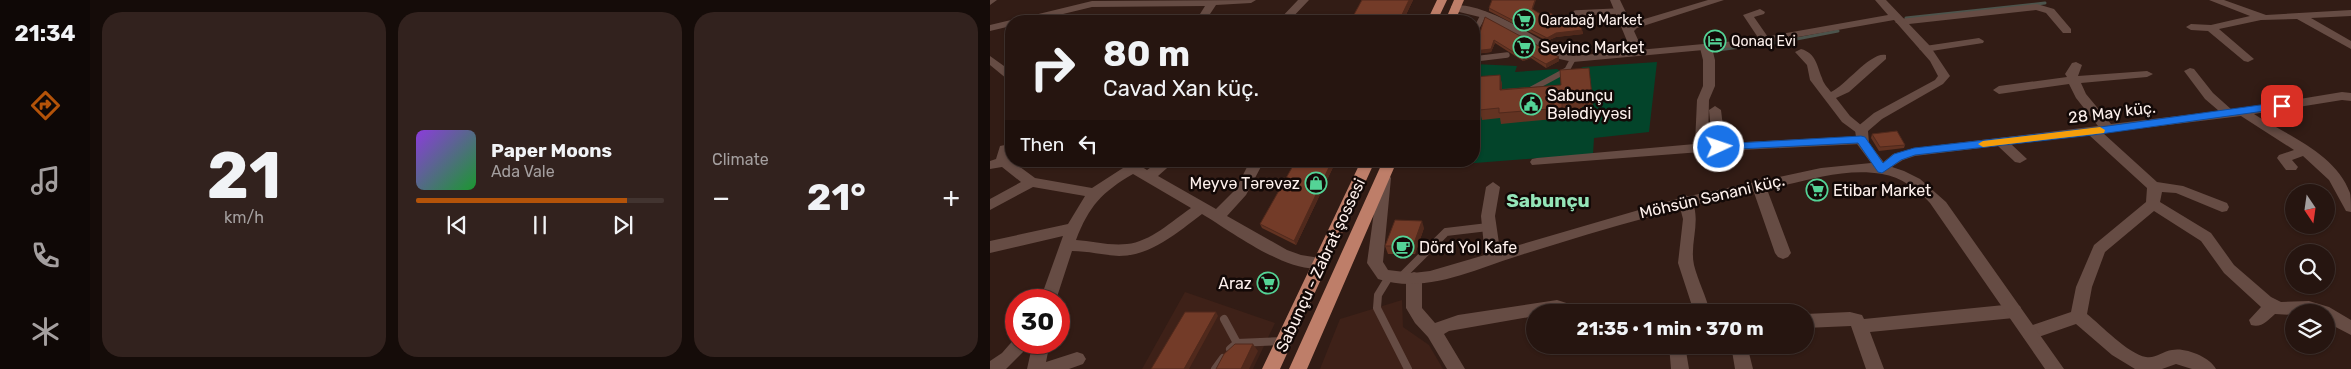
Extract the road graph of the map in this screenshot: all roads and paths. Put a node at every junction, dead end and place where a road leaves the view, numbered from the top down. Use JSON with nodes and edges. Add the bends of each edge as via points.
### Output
{"nodes":[{"id":1,"x":1251,"y":0,"type":"edge"},
{"id":2,"x":1304,"y":0,"type":"edge"},
{"id":3,"x":1615,"y":0,"type":"edge"},
{"id":4,"x":1719,"y":0,"type":"edge"},
{"id":5,"x":1880,"y":0,"type":"edge"},
{"id":6,"x":2034,"y":0,"type":"edge"},
{"id":7,"x":2214,"y":0,"type":"edge"},
{"id":8,"x":1704,"y":2,"type":"edge"},
{"id":9,"x":1088,"y":3,"type":"edge"},
{"id":10,"x":1212,"y":3,"type":"junction"},
{"id":11,"x":1440,"y":4,"type":"edge"},
{"id":12,"x":1457,"y":4,"type":"edge"},
{"id":13,"x":1687,"y":8,"type":"junction"},
{"id":14,"x":1619,"y":10,"type":"junction"},
{"id":15,"x":1760,"y":12,"type":"dead end"},
{"id":16,"x":1576,"y":13,"type":"dead end"},
{"id":17,"x":2351,"y":13,"type":"edge"},
{"id":18,"x":1484,"y":14,"type":"junction"},
{"id":19,"x":2338,"y":14,"type":"junction"},
{"id":20,"x":1065,"y":15,"type":"edge"},
{"id":21,"x":1206,"y":15,"type":"edge"},
{"id":22,"x":1289,"y":15,"type":"edge"},
{"id":23,"x":2299,"y":16,"type":"junction"},
{"id":24,"x":2261,"y":17,"type":"junction"},
{"id":25,"x":1695,"y":20,"type":"dead end"},
{"id":26,"x":1898,"y":20,"type":"junction"},
{"id":27,"x":1480,"y":22,"type":"edge"},
{"id":28,"x":2351,"y":23,"type":"edge"},
{"id":29,"x":1005,"y":24,"type":"edge"},
{"id":30,"x":2191,"y":27,"type":"dead end"},
{"id":31,"x":990,"y":28,"type":"edge"},
{"id":32,"x":2211,"y":28,"type":"junction"},
{"id":33,"x":1629,"y":29,"type":"junction"},
{"id":34,"x":2067,"y":31,"type":"dead end"},
{"id":35,"x":1765,"y":40,"type":"junction"},
{"id":36,"x":1978,"y":41,"type":"dead end"},
{"id":37,"x":2351,"y":46,"type":"edge"},
{"id":38,"x":1706,"y":48,"type":"junction"},
{"id":39,"x":1925,"y":49,"type":"junction"},
{"id":40,"x":1801,"y":52,"type":"dead end"},
{"id":41,"x":1638,"y":53,"type":"junction"},
{"id":42,"x":1507,"y":56,"type":"dead end"},
{"id":43,"x":1882,"y":57,"type":"dead end"},
{"id":44,"x":1480,"y":58,"type":"edge"},
{"id":45,"x":990,"y":59,"type":"edge"},
{"id":46,"x":1573,"y":59,"type":"junction"},
{"id":47,"x":2248,"y":59,"type":"dead end"},
{"id":48,"x":2076,"y":65,"type":"dead end"},
{"id":49,"x":2190,"y":71,"type":"dead end"},
{"id":50,"x":1005,"y":72,"type":"edge"},
{"id":51,"x":2147,"y":74,"type":"dead end"},
{"id":52,"x":2073,"y":80,"type":"junction"},
{"id":53,"x":1999,"y":90,"type":"dead end"},
{"id":54,"x":1526,"y":93,"type":"edge"},
{"id":55,"x":1829,"y":97,"type":"junction"},
{"id":56,"x":2351,"y":97,"type":"edge"},
{"id":57,"x":1715,"y":110,"type":"dead end"},
{"id":58,"x":2243,"y":112,"type":"junction"},
{"id":59,"x":2229,"y":113,"type":"junction"},
{"id":60,"x":2108,"y":129,"type":"junction"},
{"id":61,"x":2093,"y":131,"type":"junction"},
{"id":62,"x":1861,"y":135,"type":"junction"},
{"id":63,"x":2000,"y":142,"type":"junction"},
{"id":64,"x":1719,"y":147,"type":"junction"},
{"id":65,"x":1701,"y":148,"type":"junction"},
{"id":66,"x":2304,"y":151,"type":"junction"},
{"id":67,"x":2020,"y":159,"type":"dead end"},
{"id":68,"x":1537,"y":162,"type":"dead end"},
{"id":69,"x":1011,"y":167,"type":"edge"},
{"id":70,"x":1125,"y":167,"type":"edge"},
{"id":71,"x":1130,"y":167,"type":"edge"},
{"id":72,"x":1161,"y":167,"type":"edge"},
{"id":73,"x":1254,"y":167,"type":"edge"},
{"id":74,"x":1365,"y":167,"type":"edge"},
{"id":75,"x":2291,"y":167,"type":"dead end"},
{"id":76,"x":1387,"y":168,"type":"edge"},
{"id":77,"x":1882,"y":169,"type":"junction"},
{"id":78,"x":1147,"y":177,"type":"junction"},
{"id":79,"x":1031,"y":182,"type":"junction"},
{"id":80,"x":1758,"y":184,"type":"junction"},
{"id":81,"x":2153,"y":186,"type":"junction"},
{"id":82,"x":2346,"y":186,"type":"edge"},
{"id":83,"x":1493,"y":187,"type":"dead end"},
{"id":84,"x":1096,"y":193,"type":"junction"},
{"id":85,"x":1684,"y":200,"type":"junction"},
{"id":86,"x":2152,"y":204,"type":"junction"},
{"id":87,"x":990,"y":205,"type":"edge"},
{"id":88,"x":2222,"y":207,"type":"dead end"},
{"id":89,"x":2351,"y":207,"type":"edge"},
{"id":90,"x":1200,"y":208,"type":"junction"},
{"id":91,"x":1217,"y":217,"type":"junction"},
{"id":92,"x":1488,"y":227,"type":"junction"},
{"id":93,"x":1071,"y":236,"type":"junction"},
{"id":94,"x":990,"y":247,"type":"edge"},
{"id":95,"x":1783,"y":253,"type":"dead end"},
{"id":96,"x":990,"y":254,"type":"edge"},
{"id":97,"x":1493,"y":258,"type":"junction"},
{"id":98,"x":1321,"y":263,"type":"junction"},
{"id":99,"x":1401,"y":278,"type":"junction"},
{"id":100,"x":1052,"y":289,"type":"edge"},
{"id":101,"x":1699,"y":304,"type":"edge"},
{"id":102,"x":2272,"y":307,"type":"junction"},
{"id":103,"x":2285,"y":309,"type":"edge"},
{"id":104,"x":1526,"y":311,"type":"edge"},
{"id":105,"x":2014,"y":311,"type":"junction"},
{"id":106,"x":2078,"y":316,"type":"junction"},
{"id":107,"x":1224,"y":319,"type":"dead end"},
{"id":108,"x":2335,"y":319,"type":"edge"},
{"id":109,"x":2257,"y":320,"type":"dead end"},
{"id":110,"x":1814,"y":321,"type":"edge"},
{"id":111,"x":1860,"y":326,"type":"junction"},
{"id":112,"x":2351,"y":328,"type":"edge"},
{"id":113,"x":1434,"y":332,"type":"junction"},
{"id":114,"x":2030,"y":333,"type":"junction"},
{"id":115,"x":1284,"y":341,"type":"junction"},
{"id":116,"x":1238,"y":343,"type":"junction"},
{"id":117,"x":1012,"y":354,"type":"edge"},
{"id":118,"x":1039,"y":354,"type":"edge"},
{"id":119,"x":1679,"y":354,"type":"edge"},
{"id":120,"x":1741,"y":354,"type":"edge"},
{"id":121,"x":1077,"y":359,"type":"dead end"},
{"id":122,"x":993,"y":369,"type":"edge"},
{"id":123,"x":1036,"y":369,"type":"edge"},
{"id":124,"x":1047,"y":369,"type":"edge"},
{"id":125,"x":1215,"y":369,"type":"edge"},
{"id":126,"x":1271,"y":369,"type":"edge"},
{"id":127,"x":1298,"y":369,"type":"edge"},
{"id":128,"x":1408,"y":369,"type":"edge"},
{"id":129,"x":1456,"y":369,"type":"edge"},
{"id":130,"x":1680,"y":369,"type":"edge"},
{"id":131,"x":1744,"y":369,"type":"edge"},
{"id":132,"x":1875,"y":369,"type":"edge"},
{"id":133,"x":2056,"y":369,"type":"edge"},
{"id":134,"x":2207,"y":369,"type":"edge"}],
"edges":[{"from":1,"to":10,"type":"street"},
{"from":2,"to":22,"type":"street"},
{"from":3,"to":14,"type":"street"},
{"from":4,"to":8,"type":"street"},
{"from":5,"to":26,"type":"street"},
{"from":6,"to":26,"type":"street"},
{"from":7,"to":24,"type":"street"},
{"from":8,"to":13,"type":"street"},
{"from":9,"to":10,"type":"street"},
{"from":9,"to":20,"type":"street"},
{"from":10,"to":21,"type":"street"},
{"from":11,"to":12,"type":"main road"},
{"from":12,"to":18,"type":"street"},
{"from":13,"to":25,"type":"street"},
{"from":13,"to":33,"type":"street"},
{"from":14,"to":16,"type":"lane"},
{"from":14,"to":33,"type":"street"},
{"from":15,"to":35,"type":"street","via":[[1748,15]]},
{"from":17,"to":19,"type":"street"},
{"from":18,"to":27,"type":"lane"},
{"from":18,"to":46,"type":"street","via":[[1559,56]]},
{"from":19,"to":23,"type":"street"},
{"from":19,"to":28,"type":"street"},
{"from":23,"to":24,"type":"street"},
{"from":23,"to":37,"type":"street"},
{"from":24,"to":32,"type":"street"},
{"from":26,"to":34,"type":"street","via":[[2037,6],[2050,11]]},
{"from":26,"to":35,"type":"street"},
{"from":26,"to":39,"type":"street"},
{"from":29,"to":31,"type":"street"},
{"from":30,"to":32,"type":"street"},
{"from":32,"to":47,"type":"street"},
{"from":33,"to":41,"type":"street"},
{"from":35,"to":38,"type":"street"},
{"from":36,"to":39,"type":"street"},
{"from":38,"to":41,"type":"street"},
{"from":38,"to":65,"type":"street","via":[[1708,86],[1703,100]]},
{"from":39,"to":62,"type":"street","via":[[1943,72],[1942,79],[1878,116]]},
{"from":40,"to":55,"type":"street","via":[[1813,64],[1816,80]]},
{"from":41,"to":46,"type":"street"},
{"from":42,"to":44,"type":"lane"},
{"from":43,"to":55,"type":"street","via":[[1870,64],[1859,79],[1842,92]]},
{"from":45,"to":50,"type":"street"},
{"from":46,"to":54,"type":"lane","via":[[1567,70]]},
{"from":48,"to":52,"type":"street","via":[[2072,69]]},
{"from":49,"to":59,"type":"street","via":[[2209,96]]},
{"from":51,"to":52,"type":"street"},
{"from":52,"to":53,"type":"street"},
{"from":52,"to":60,"type":"street","via":[[2080,95]]},
{"from":55,"to":62,"type":"street"},
{"from":56,"to":58,"type":"street","name":"28 May küç."},
{"from":57,"to":64,"type":"street"},
{"from":58,"to":59,"type":"street","name":"28 May küç."},
{"from":58,"to":66,"type":"street"},
{"from":59,"to":60,"type":"street","name":"28 May küç."},
{"from":60,"to":61,"type":"street","name":"28 May küç."},
{"from":61,"to":63,"type":"street","name":"28 May küç."},
{"from":61,"to":81,"type":"street"},
{"from":62,"to":64,"type":"street"},
{"from":62,"to":77,"type":"street"},
{"from":63,"to":67,"type":"street"},
{"from":63,"to":77,"type":"street","name":"28 May küç.","via":[[1909,153]]},
{"from":64,"to":65,"type":"street"},
{"from":65,"to":68,"type":"street"},
{"from":66,"to":75,"type":"street","via":[[2284,158]]},
{"from":66,"to":82,"type":"street"},
{"from":69,"to":79,"type":"street"},
{"from":70,"to":84,"type":"street"},
{"from":71,"to":78,"type":"street"},
{"from":72,"to":78,"type":"street"},
{"from":73,"to":91,"type":"street","via":[[1241,192]]},
{"from":74,"to":98,"type":"main road","name":"Sabunçu - Zabrat şossesi"},
{"from":76,"to":99,"type":"street","via":[[1375,264],[1383,275]]},
{"from":76,"to":127,"type":"main road"},
{"from":77,"to":80,"type":"street","name":"Möhsün Sənani küç.","via":[[1848,169]]},
{"from":77,"to":105,"type":"street","name":"Möhsün Sənani küç.","via":[[1910,179],[1932,195]]},
{"from":78,"to":90,"type":"street"},
{"from":79,"to":84,"type":"street"},
{"from":79,"to":87,"type":"street"},
{"from":80,"to":85,"type":"street","name":"Möhsün Sənani küç."},
{"from":80,"to":95,"type":"street"},
{"from":81,"to":86,"type":"street"},
{"from":81,"to":88,"type":"street","via":[[2178,189]]},
{"from":82,"to":89,"type":"street"},
{"from":83,"to":92,"type":"street"},
{"from":84,"to":93,"type":"street"},
{"from":85,"to":97,"type":"street","name":"Möhsün Sənani küç."},
{"from":85,"to":101,"type":"street","via":[[1690,219],[1686,263]]},
{"from":86,"to":102,"type":"street","via":[[2200,231],[2230,269],[2255,295]]},
{"from":86,"to":106,"type":"street","via":[[2098,249],[2084,287]]},
{"from":90,"to":91,"type":"street"},
{"from":90,"to":93,"type":"street","via":[[1136,249],[1125,250]]},
{"from":91,"to":98,"type":"street","via":[[1287,256]]},
{"from":92,"to":97,"type":"street"},
{"from":92,"to":99,"type":"lane","via":[[1446,232]]},
{"from":93,"to":94,"type":"street"},
{"from":93,"to":96,"type":"street"},
{"from":93,"to":100,"type":"street"},
{"from":97,"to":99,"type":"street","name":"Möhsün Sənani küç.","via":[[1443,273]]},
{"from":98,"to":115,"type":"main road","name":"Sabunçu - Zabrat şossesi"},
{"from":99,"to":113,"type":"street","via":[[1413,308]]},
{"from":99,"to":128,"type":"lane","via":[[1378,294],[1377,308]]},
{"from":102,"to":103,"type":"street"},
{"from":102,"to":109,"type":"street"},
{"from":104,"to":113,"type":"street","via":[[1458,322]]},
{"from":105,"to":111,"type":"street"},
{"from":105,"to":114,"type":"street","name":"Möhsün Sənani küç."},
{"from":106,"to":114,"type":"street"},
{"from":106,"to":134,"type":"street","via":[[2133,360],[2144,365],[2180,357]]},
{"from":107,"to":116,"type":"lane"},
{"from":108,"to":112,"type":"street"},
{"from":110,"to":111,"type":"street","via":[[1850,319],[1856,320]]},
{"from":111,"to":132,"type":"street"},
{"from":113,"to":129,"type":"street"},
{"from":114,"to":133,"type":"street","name":"Möhsün Sənani küç."},
{"from":115,"to":116,"type":"lane"},
{"from":115,"to":126,"type":"main road","name":"Sabunçu - Zabrat şossesi"},
{"from":116,"to":125,"type":"lane","via":[[1230,348]]},
{"from":117,"to":122,"type":"street"},
{"from":118,"to":123,"type":"street"},
{"from":119,"to":130,"type":"street"},
{"from":120,"to":131,"type":"street"},
{"from":121,"to":124,"type":"street"}]}
